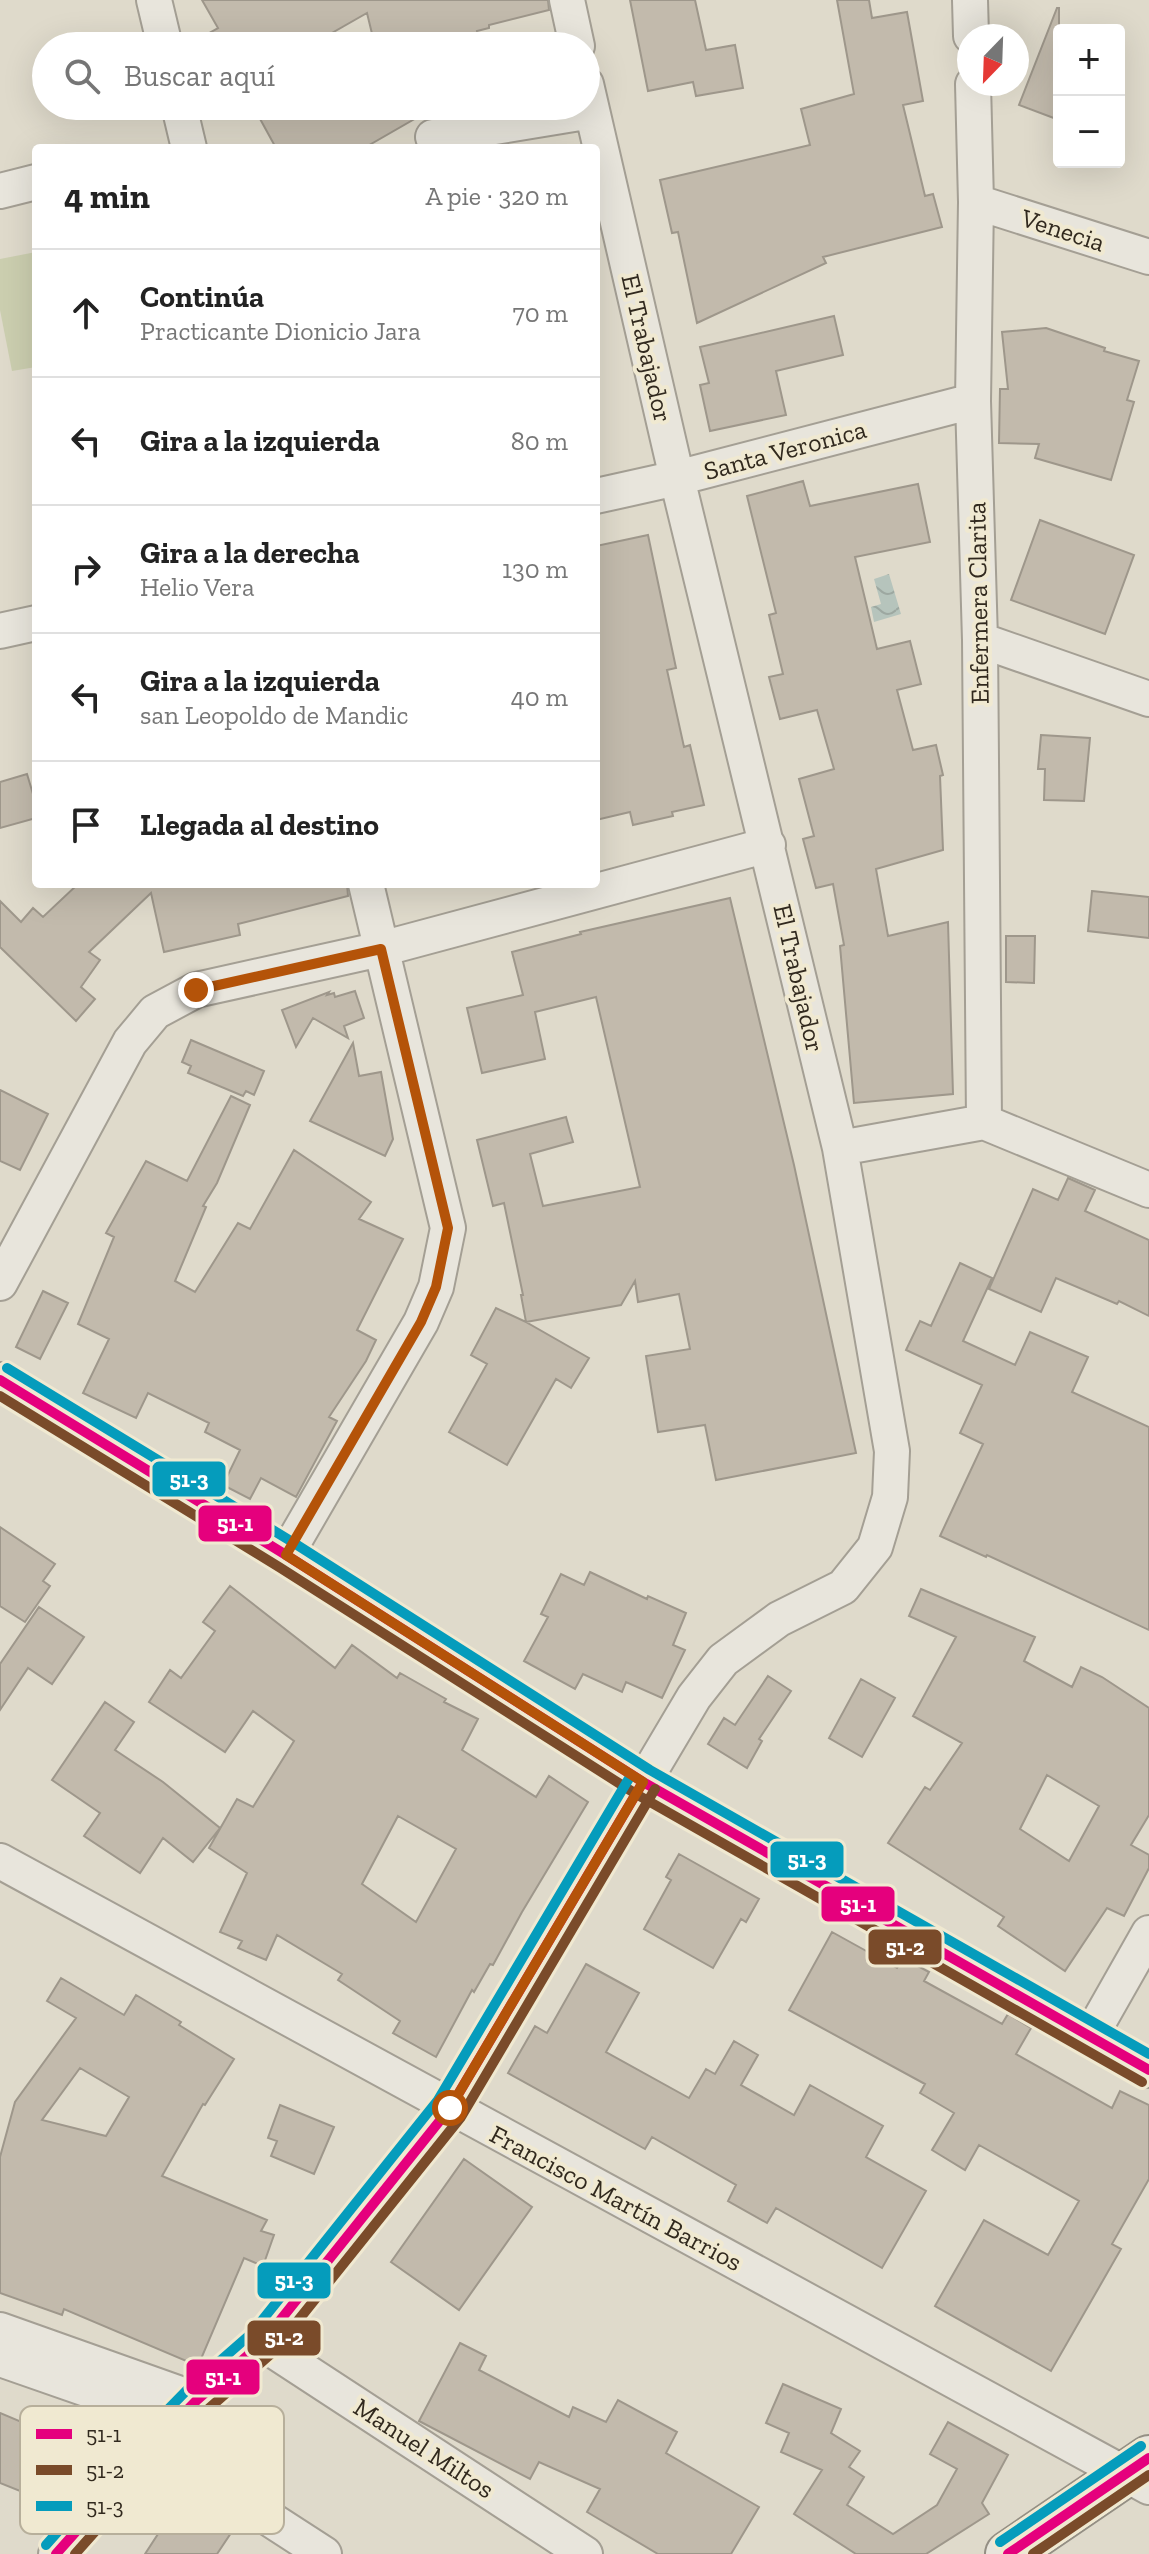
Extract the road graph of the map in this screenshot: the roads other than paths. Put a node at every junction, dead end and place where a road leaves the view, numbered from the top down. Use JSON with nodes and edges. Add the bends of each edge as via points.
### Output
{"nodes":[{"id":1,"x":154,"y":0,"type":"edge"},
{"id":2,"x":567,"y":0,"type":"edge"},
{"id":3,"x":970,"y":0,"type":"edge"},
{"id":4,"x":971,"y":24,"type":"edge"},
{"id":5,"x":162,"y":32,"type":"edge"},
{"id":6,"x":574,"y":32,"type":"edge"},
{"id":7,"x":973,"y":96,"type":"edge"},
{"id":8,"x":182,"y":120,"type":"edge"},
{"id":9,"x":501,"y":120,"type":"edge"},
{"id":10,"x":594,"y":120,"type":"edge"},
{"id":11,"x":433,"y":137,"type":"dead end"},
{"id":12,"x":186,"y":144,"type":"edge"},
{"id":13,"x":600,"y":144,"type":"edge"},
{"id":14,"x":600,"y":146,"type":"edge"},
{"id":15,"x":32,"y":183,"type":"edge"},
{"id":16,"x":0,"y":191,"type":"edge"},
{"id":17,"x":976,"y":202,"type":"junction"},
{"id":18,"x":1149,"y":257,"type":"edge"},
{"id":19,"x":973,"y":401,"type":"junction"},
{"id":20,"x":677,"y":478,"type":"junction"},
{"id":21,"x":600,"y":495,"type":"edge"},
{"id":22,"x":32,"y":624,"type":"edge"},
{"id":23,"x":0,"y":631,"type":"edge"},
{"id":24,"x":980,"y":640,"type":"junction"},
{"id":25,"x":1149,"y":699,"type":"edge"},
{"id":26,"x":768,"y":845,"type":"junction"},
{"id":27,"x":367,"y":888,"type":"edge"},
{"id":28,"x":381,"y":949,"type":"junction"},
{"id":29,"x":984,"y":1122,"type":"junction"},
{"id":30,"x":840,"y":1148,"type":"junction"},
{"id":31,"x":1149,"y":1190,"type":"edge"},
{"id":32,"x":0,"y":1283,"type":"edge"},
{"id":33,"x":0,"y":1380,"type":"edge"},
{"id":34,"x":286,"y":1555,"type":"junction"},
{"id":35,"x":643,"y":1782,"type":"junction"},
{"id":36,"x":0,"y":1861,"type":"edge"},
{"id":37,"x":1149,"y":1933,"type":"edge"},
{"id":38,"x":1090,"y":2037,"type":"junction"},
{"id":39,"x":1149,"y":2070,"type":"edge"},
{"id":40,"x":450,"y":2108,"type":"junction"},
{"id":41,"x":0,"y":2330,"type":"edge"},
{"id":42,"x":262,"y":2343,"type":"junction"},
{"id":43,"x":0,"y":2359,"type":"edge"},
{"id":44,"x":131,"y":2406,"type":"edge"},
{"id":45,"x":145,"y":2406,"type":"edge"},
{"id":46,"x":193,"y":2406,"type":"edge"},
{"id":47,"x":1142,"y":2473,"type":"edge"},
{"id":48,"x":284,"y":2518,"type":"edge"},
{"id":49,"x":74,"y":2534,"type":"edge"},
{"id":50,"x":56,"y":2554,"type":"edge"},
{"id":51,"x":324,"y":2554,"type":"edge"},
{"id":52,"x":585,"y":2554,"type":"edge"},
{"id":53,"x":1008,"y":2554,"type":"edge"}],
"edges":[{"from":1,"to":5,"type":"street"},
{"from":2,"to":6,"type":"street"},
{"from":3,"to":4,"type":"street"},
{"from":7,"to":17,"type":"street","name":"Enfermera Clarita"},
{"from":8,"to":12,"type":"street"},
{"from":9,"to":11,"type":"street"},
{"from":10,"to":13,"type":"street","name":"El Trabajador"},
{"from":14,"to":20,"type":"street","name":"El Trabajador"},
{"from":15,"to":16,"type":"street"},
{"from":17,"to":18,"type":"street","name":"Venecia"},
{"from":17,"to":19,"type":"street","name":"Enfermera Clarita"},
{"from":19,"to":20,"type":"street","name":"Santa Veronica"},
{"from":19,"to":24,"type":"street","name":"Enfermera Clarita"},
{"from":20,"to":21,"type":"street","name":"Santa Veronica"},
{"from":20,"to":26,"type":"street","name":"El Trabajador"},
{"from":22,"to":23,"type":"street"},
{"from":24,"to":25,"type":"street"},
{"from":24,"to":29,"type":"street","name":"Enfermera Clarita"},
{"from":26,"to":28,"type":"street"},
{"from":26,"to":30,"type":"street","name":"El Trabajador"},
{"from":27,"to":28,"type":"street"},
{"from":28,"to":32,"type":"street","via":[[196,990],[155,1012],[130,1042]]},
{"from":28,"to":34,"type":"street","via":[[448,1228],[436,1287],[421,1322]]},
{"from":29,"to":30,"type":"street"},
{"from":29,"to":31,"type":"street"},
{"from":30,"to":35,"type":"street","name":"El Trabajador","via":[[892,1451],[890,1497],[875,1547],[843,1587],[779,1619],[723,1660]]},
{"from":33,"to":34,"type":"street"},
{"from":34,"to":35,"type":"street"},
{"from":35,"to":38,"type":"street"},
{"from":35,"to":40,"type":"street","name":"El Trabajador"},
{"from":36,"to":40,"type":"street","name":"Francisco Martín Barrios"},
{"from":37,"to":38,"type":"street"},
{"from":38,"to":39,"type":"street"},
{"from":40,"to":42,"type":"street","name":"El Trabajador"},
{"from":40,"to":47,"type":"street","name":"Francisco Martín Barrios"},
{"from":41,"to":45,"type":"street"},
{"from":42,"to":46,"type":"street","name":"El Trabajador"},
{"from":42,"to":52,"type":"street","name":"Manuel Miltos"},
{"from":43,"to":44,"type":"street"},
{"from":47,"to":53,"type":"street"},
{"from":48,"to":51,"type":"street"},
{"from":49,"to":50,"type":"street","name":"El Trabajador"}]}
